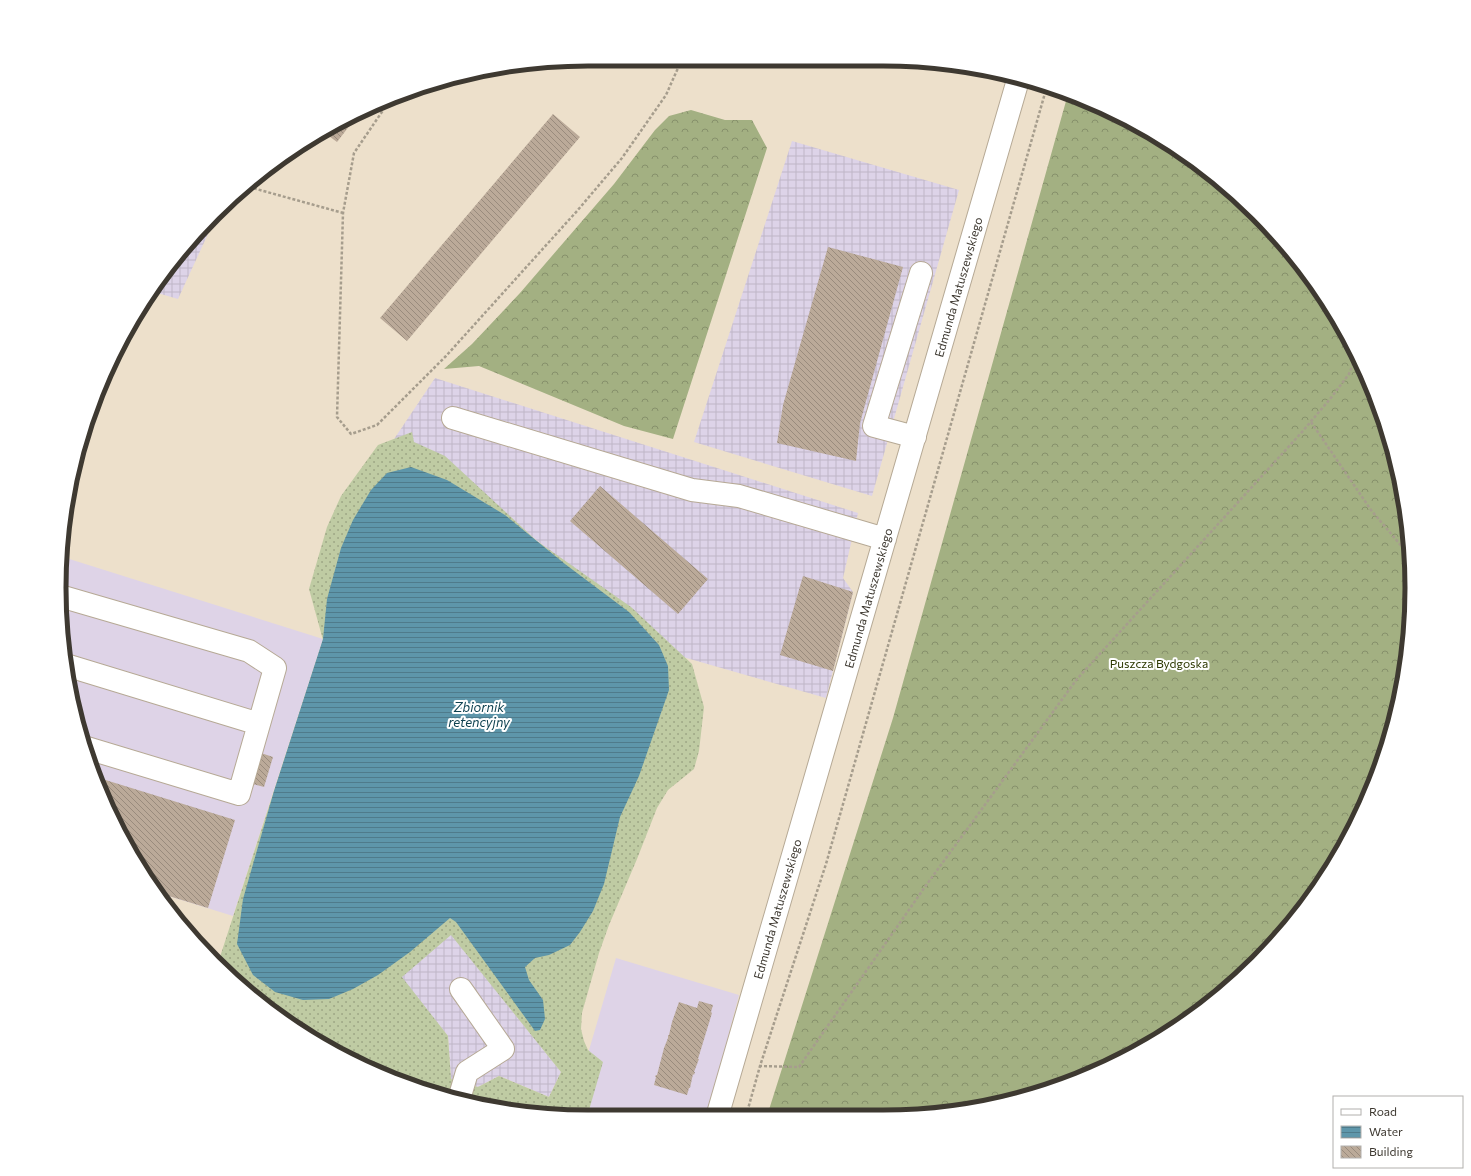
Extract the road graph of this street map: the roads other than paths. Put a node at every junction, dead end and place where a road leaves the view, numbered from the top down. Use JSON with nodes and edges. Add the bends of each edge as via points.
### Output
{"nodes":[{"id":1,"x":1017,"y":84,"type":"edge"},
{"id":2,"x":921,"y":273,"type":"dead end"},
{"id":3,"x":453,"y":418,"type":"dead end"},
{"id":4,"x":915,"y":437,"type":"junction"},
{"id":5,"x":885,"y":539,"type":"junction"},
{"id":6,"x":66,"y":598,"type":"edge"},
{"id":7,"x":72,"y":667,"type":"edge"},
{"id":8,"x":259,"y":724,"type":"junction"},
{"id":9,"x":92,"y":750,"type":"edge"},
{"id":10,"x":461,"y":989,"type":"dead end"},
{"id":11,"x":461,"y":1094,"type":"edge"},
{"id":12,"x":719,"y":1110,"type":"edge"}],
"edges":[{"from":1,"to":4,"type":"street","name":"Edmunda Matuszewskiego"},
{"from":2,"to":4,"type":"street","via":[[874,426]]},
{"from":3,"to":5,"type":"street","via":[[692,490],[739,496]]},
{"from":4,"to":5,"type":"street","name":"Edmunda Matuszewskiego"},
{"from":5,"to":12,"type":"street","name":"Edmunda Matuszewskiego"},
{"from":6,"to":8,"type":"street","via":[[250,651],[275,668]]},
{"from":7,"to":8,"type":"street"},
{"from":8,"to":9,"type":"street","via":[[239,794]]},
{"from":10,"to":11,"type":"street","via":[[503,1049],[467,1072]]}]}
